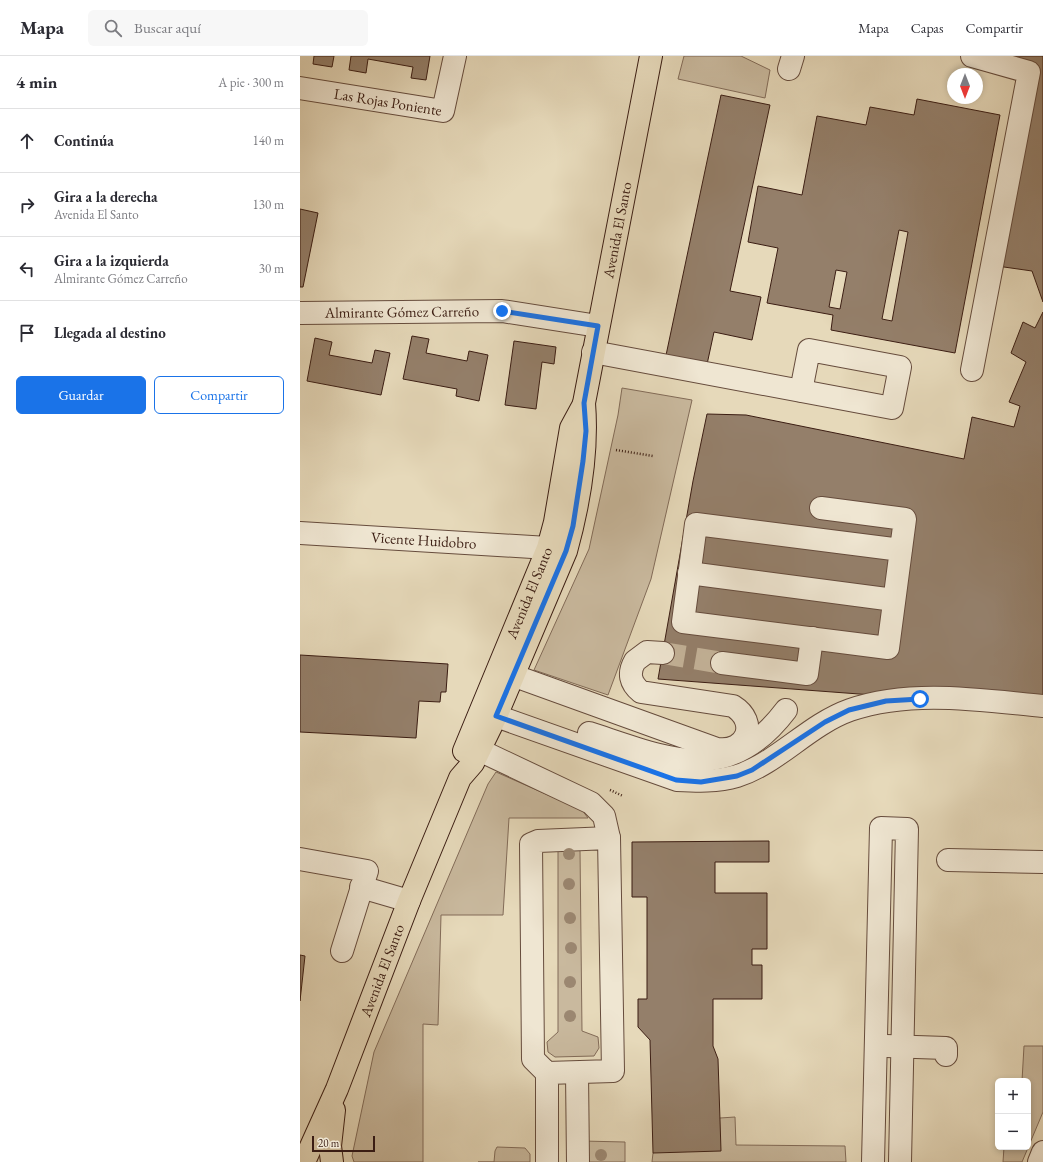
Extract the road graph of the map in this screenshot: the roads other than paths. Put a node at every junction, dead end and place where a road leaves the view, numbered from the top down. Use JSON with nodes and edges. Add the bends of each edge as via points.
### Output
{"nodes":[{"id":1,"x":455,"y":56,"type":"edge"},
{"id":2,"x":651,"y":56,"type":"edge"},
{"id":3,"x":972,"y":56,"type":"edge"},
{"id":4,"x":300,"y":88,"type":"edge"},
{"id":5,"x":300,"y":313,"type":"edge"},
{"id":6,"x":598,"y":326,"type":"junction"},
{"id":7,"x":593,"y":352,"type":"junction"},
{"id":8,"x":972,"y":370,"type":"dead end"},
{"id":9,"x":801,"y":391,"type":"dead end"},
{"id":10,"x":584,"y":403,"type":"junction"},
{"id":11,"x":821,"y":508,"type":"dead end"},
{"id":12,"x":300,"y":533,"type":"edge"},
{"id":13,"x":548,"y":548,"type":"junction"},
{"id":14,"x":901,"y":550,"type":"junction"},
{"id":15,"x":689,"y":573,"type":"junction"},
{"id":16,"x":894,"y":600,"type":"junction"},
{"id":17,"x":812,"y":638,"type":"junction"},
{"id":18,"x":663,"y":653,"type":"tunnel mouth"},
{"id":19,"x":722,"y":663,"type":"tunnel mouth"},
{"id":20,"x":512,"y":675,"type":"junction"},
{"id":21,"x":1043,"y":706,"type":"edge"},
{"id":22,"x":786,"y":710,"type":"dead end"},
{"id":23,"x":498,"y":711,"type":"junction"},
{"id":24,"x":479,"y":750,"type":"junction"},
{"id":25,"x":460,"y":778,"type":"junction"},
{"id":26,"x":610,"y":838,"type":"junction"},
{"id":27,"x":300,"y":859,"type":"edge"},
{"id":28,"x":948,"y":860,"type":"dead end"},
{"id":29,"x":1043,"y":862,"type":"edge"},
{"id":30,"x":361,"y":887,"type":"junction"},
{"id":31,"x":408,"y":901,"type":"junction"},
{"id":32,"x":342,"y":951,"type":"dead end"},
{"id":33,"x":874,"y":1045,"type":"junction"},
{"id":34,"x":901,"y":1047,"type":"junction"},
{"id":35,"x":946,"y":1055,"type":"dead end"},
{"id":36,"x":547,"y":1073,"type":"junction"},
{"id":37,"x":577,"y":1073,"type":"junction"},
{"id":38,"x":338,"y":1089,"type":"junction"},
{"id":39,"x":1043,"y":1152,"type":"edge"},
{"id":40,"x":304,"y":1162,"type":"edge"},
{"id":41,"x":332,"y":1162,"type":"edge"},
{"id":42,"x":547,"y":1162,"type":"edge"},
{"id":43,"x":578,"y":1162,"type":"edge"},
{"id":44,"x":873,"y":1162,"type":"edge"},
{"id":45,"x":900,"y":1162,"type":"edge"},
{"id":46,"x":1039,"y":1162,"type":"edge"}],
"edges":[{"from":1,"to":4,"type":"street","name":"Las Rojas Poniente","via":[[443,111]]},
{"from":2,"to":6,"type":"main road","name":"Avenida El Santo"},
{"from":3,"to":8,"type":"street","via":[[1029,72]]},
{"from":5,"to":6,"type":"street","name":"Almirante Gómez Carreño","via":[[502,311]]},
{"from":6,"to":7,"type":"main road","name":"Avenida El Santo"},
{"from":7,"to":9,"type":"street"},
{"from":7,"to":10,"type":"main road","name":"Avenida El Santo"},
{"from":10,"to":13,"type":"main road","name":"Avenida El Santo","via":[[571,428]]},
{"from":10,"to":20,"type":"main road","name":"Avenida El Santo","via":[[586,431],[573,526],[566,551]]},
{"from":11,"to":14,"type":"street","via":[[905,519]]},
{"from":12,"to":13,"type":"street","name":"Vicente Huidobro"},
{"from":13,"to":25,"type":"main road","name":"Avenida El Santo","via":[[461,758]]},
{"from":14,"to":15,"type":"street","via":[[696,524]]},
{"from":14,"to":16,"type":"street"},
{"from":15,"to":16,"type":"street"},
{"from":15,"to":17,"type":"street","via":[[683,622]]},
{"from":16,"to":17,"type":"street","via":[[888,648]]},
{"from":17,"to":19,"type":"street","via":[[807,674]]},
{"from":18,"to":20,"type":"street","via":[[647,652],[635,661],[631,675],[636,687],[641,692],[733,706],[743,715],[747,727],[746,734],[738,746],[717,749]]},
{"from":20,"to":23,"type":"main road","name":"Avenida El Santo"},
{"from":21,"to":23,"type":"street","via":[[971,699],[886,701],[849,710],[825,722],[752,770],[737,776],[701,782],[676,780]]},
{"from":22,"to":23,"type":"street","via":[[765,734],[752,744],[720,758],[683,761]]},
{"from":23,"to":24,"type":"main road","name":"Avenida El Santo"},
{"from":24,"to":25,"type":"main road","name":"Avenida El Santo"},
{"from":24,"to":26,"type":"street","via":[[591,803],[604,816]]},
{"from":25,"to":31,"type":"main road","name":"Avenida El Santo"},
{"from":26,"to":36,"type":"street","via":[[538,841],[531,844],[533,1058]]},
{"from":26,"to":37,"type":"street","via":[[613,1071]]},
{"from":27,"to":30,"type":"street","via":[[366,871]]},
{"from":28,"to":29,"type":"street"},
{"from":30,"to":31,"type":"street"},
{"from":30,"to":32,"type":"street"},
{"from":31,"to":38,"type":"main road","name":"Avenida El Santo"},
{"from":33,"to":34,"type":"street"},
{"from":33,"to":34,"type":"street","via":[[880,828],[907,829]]},
{"from":33,"to":44,"type":"street"},
{"from":34,"to":35,"type":"street","via":[[946,1048]]},
{"from":34,"to":45,"type":"street"},
{"from":36,"to":37,"type":"street"},
{"from":36,"to":42,"type":"street"},
{"from":37,"to":43,"type":"street"},
{"from":38,"to":40,"type":"main road","name":"Avenida El Santo"},
{"from":38,"to":41,"type":"main road","via":[[330,1146]]},
{"from":39,"to":46,"type":"street"}]}
